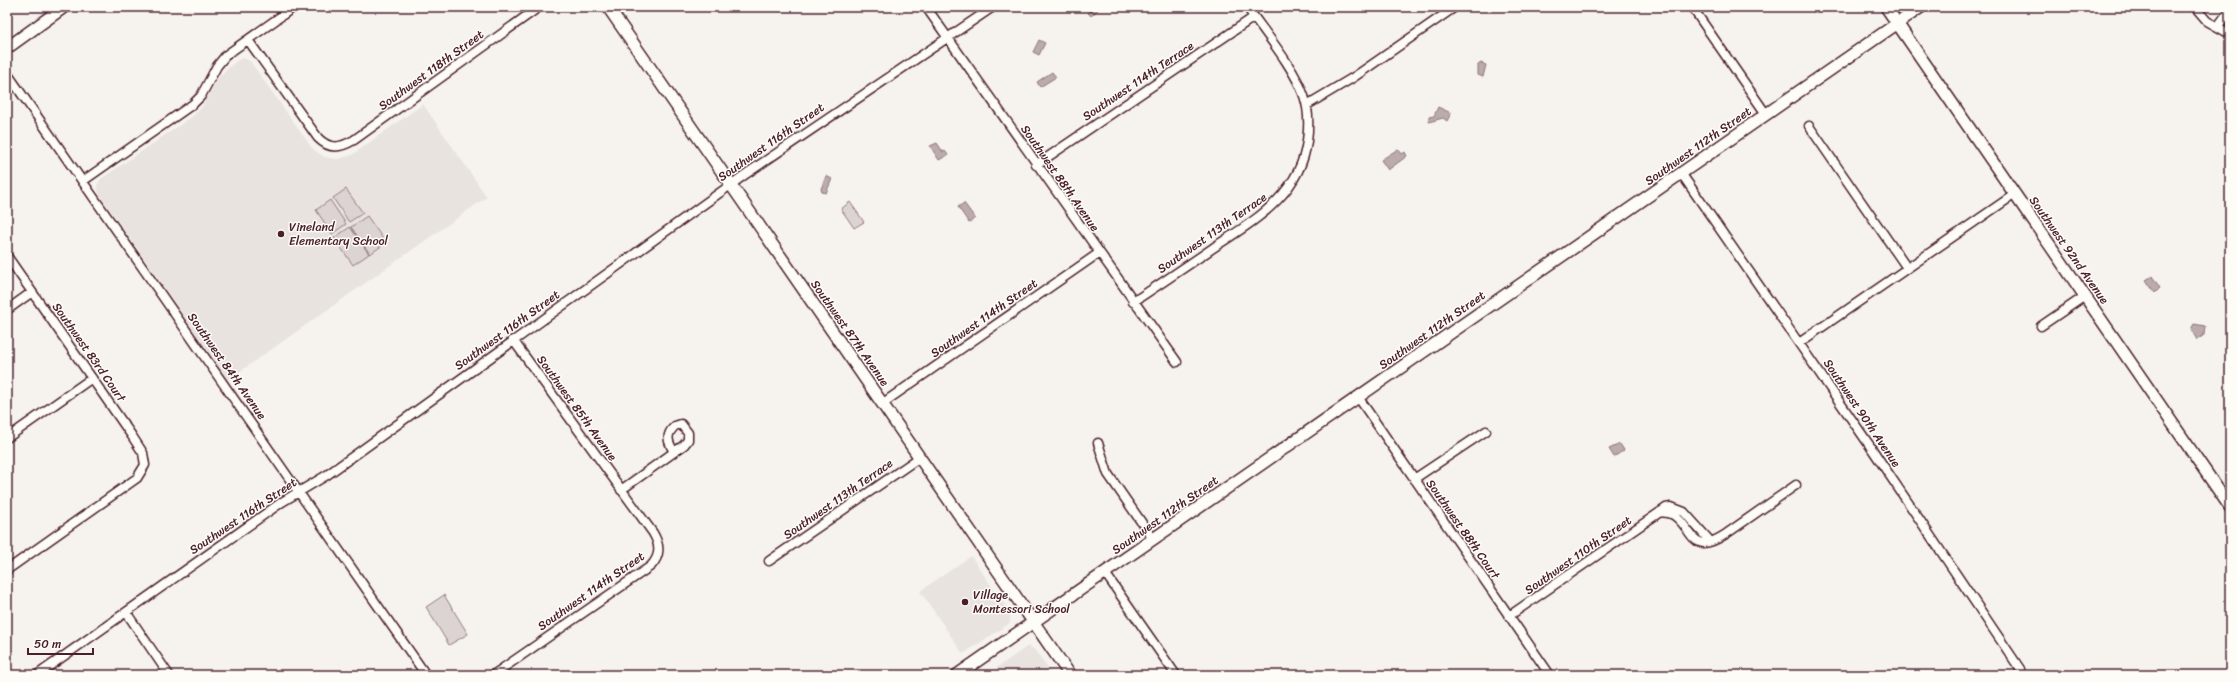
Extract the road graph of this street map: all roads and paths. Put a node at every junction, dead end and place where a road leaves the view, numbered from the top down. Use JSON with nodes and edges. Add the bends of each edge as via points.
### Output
{"nodes":[{"id":1,"x":64,"y":7,"type":"edge"},
{"id":2,"x":294,"y":7,"type":"edge"},
{"id":3,"x":538,"y":7,"type":"edge"},
{"id":4,"x":608,"y":7,"type":"edge"},
{"id":5,"x":926,"y":7,"type":"edge"},
{"id":6,"x":993,"y":7,"type":"edge"},
{"id":7,"x":1247,"y":7,"type":"edge"},
{"id":8,"x":1455,"y":7,"type":"edge"},
{"id":9,"x":1692,"y":7,"type":"edge"},
{"id":10,"x":1886,"y":7,"type":"edge"},
{"id":11,"x":1921,"y":7,"type":"edge"},
{"id":12,"x":2195,"y":7,"type":"edge"},
{"id":13,"x":2230,"y":10,"type":"edge"},
{"id":14,"x":1254,"y":17,"type":"junction"},
{"id":15,"x":1898,"y":23,"type":"junction"},
{"id":16,"x":2218,"y":26,"type":"junction"},
{"id":17,"x":2230,"y":34,"type":"edge"},
{"id":18,"x":947,"y":37,"type":"junction"},
{"id":19,"x":248,"y":40,"type":"junction"},
{"id":20,"x":7,"y":48,"type":"edge"},
{"id":21,"x":7,"y":73,"type":"edge"},
{"id":22,"x":1307,"y":105,"type":"junction"},
{"id":23,"x":1766,"y":114,"type":"junction"},
{"id":24,"x":1810,"y":126,"type":"dead end"},
{"id":25,"x":1036,"y":166,"type":"junction"},
{"id":26,"x":1681,"y":173,"type":"junction"},
{"id":27,"x":83,"y":181,"type":"junction"},
{"id":28,"x":731,"y":185,"type":"junction"},
{"id":29,"x":2015,"y":194,"type":"junction"},
{"id":30,"x":1099,"y":253,"type":"junction"},
{"id":31,"x":7,"y":256,"type":"edge"},
{"id":32,"x":1907,"y":268,"type":"junction"},
{"id":33,"x":32,"y":292,"type":"junction"},
{"id":34,"x":2085,"y":296,"type":"junction"},
{"id":35,"x":1133,"y":302,"type":"junction"},
{"id":36,"x":7,"y":310,"type":"edge"},
{"id":37,"x":2041,"y":326,"type":"dead end"},
{"id":38,"x":513,"y":340,"type":"junction"},
{"id":39,"x":1799,"y":343,"type":"junction"},
{"id":40,"x":1177,"y":362,"type":"dead end"},
{"id":41,"x":92,"y":378,"type":"junction"},
{"id":42,"x":1358,"y":397,"type":"junction"},
{"id":43,"x":883,"y":403,"type":"junction"},
{"id":44,"x":1486,"y":430,"type":"dead end"},
{"id":45,"x":7,"y":438,"type":"edge"},
{"id":46,"x":1098,"y":443,"type":"dead end"},
{"id":47,"x":674,"y":452,"type":"dead end"},
{"id":48,"x":920,"y":457,"type":"junction"},
{"id":49,"x":1414,"y":479,"type":"junction"},
{"id":50,"x":1796,"y":485,"type":"dead end"},
{"id":51,"x":621,"y":490,"type":"junction"},
{"id":52,"x":300,"y":491,"type":"junction"},
{"id":53,"x":2230,"y":507,"type":"edge"},
{"id":54,"x":1153,"y":539,"type":"junction"},
{"id":55,"x":769,"y":561,"type":"dead end"},
{"id":56,"x":7,"y":570,"type":"edge"},
{"id":57,"x":1105,"y":573,"type":"junction"},
{"id":58,"x":126,"y":612,"type":"junction"},
{"id":59,"x":1509,"y":616,"type":"junction"},
{"id":60,"x":1034,"y":622,"type":"junction"},
{"id":61,"x":2020,"y":669,"type":"dead end"},
{"id":62,"x":37,"y":675,"type":"edge"},
{"id":63,"x":169,"y":675,"type":"edge"},
{"id":64,"x":426,"y":675,"type":"edge"},
{"id":65,"x":493,"y":675,"type":"edge"},
{"id":66,"x":957,"y":675,"type":"edge"},
{"id":67,"x":1070,"y":675,"type":"edge"},
{"id":68,"x":1176,"y":675,"type":"edge"},
{"id":69,"x":1550,"y":675,"type":"edge"}],
"edges":[{"from":1,"to":20,"type":"main road"},
{"from":2,"to":19,"type":"street"},
{"from":3,"to":19,"type":"street","name":"Southwest 118th Street","via":[[354,140],[335,148],[318,138]]},
{"from":4,"to":28,"type":"main road","name":"Southwest 87th Avenue"},
{"from":5,"to":18,"type":"street","name":"Southwest 88th Avenue"},
{"from":6,"to":18,"type":"street","name":"Southwest 116th Street"},
{"from":7,"to":14,"type":"street"},
{"from":8,"to":22,"type":"street","via":[[1354,77]]},
{"from":9,"to":23,"type":"street"},
{"from":10,"to":15,"type":"main road","name":"Southwest 92nd Avenue"},
{"from":11,"to":15,"type":"main road","name":"Southwest 112th Street"},
{"from":12,"to":16,"type":"street","via":[[2208,21]]},
{"from":13,"to":16,"type":"street"},
{"from":14,"to":22,"type":"street","via":[[1295,77]]},
{"from":14,"to":25,"type":"street","name":"Southwest 114th Terrace"},
{"from":15,"to":23,"type":"main road","name":"Southwest 112th Street"},
{"from":15,"to":29,"type":"main road","name":"Southwest 92nd Avenue"},
{"from":16,"to":17,"type":"street"},
{"from":18,"to":25,"type":"street","name":"Southwest 88th Avenue"},
{"from":18,"to":28,"type":"street","name":"Southwest 116th Street"},
{"from":19,"to":27,"type":"street","via":[[222,59],[201,96],[193,104]]},
{"from":21,"to":27,"type":"street","name":"Southwest 84th Avenue"},
{"from":22,"to":35,"type":"street","name":"Southwest 113th Terrace","via":[[1308,136],[1303,160],[1297,175],[1280,199],[1264,213]]},
{"from":23,"to":26,"type":"main road","name":"Southwest 112th Street"},
{"from":24,"to":32,"type":"street"},
{"from":25,"to":30,"type":"street","name":"Southwest 88th Avenue"},
{"from":26,"to":39,"type":"street","name":"Southwest 90th Avenue"},
{"from":26,"to":42,"type":"main road","name":"Southwest 112th Street"},
{"from":27,"to":52,"type":"street","name":"Southwest 84th Avenue"},
{"from":28,"to":38,"type":"street","name":"Southwest 116th Street"},
{"from":28,"to":43,"type":"main road","name":"Southwest 87th Avenue"},
{"from":29,"to":32,"type":"street"},
{"from":29,"to":34,"type":"main road","name":"Southwest 92nd Avenue"},
{"from":30,"to":35,"type":"street","name":"Southwest 88th Avenue"},
{"from":30,"to":43,"type":"street","name":"Southwest 114th Street"},
{"from":31,"to":33,"type":"street","name":"Southwest 83rd Court"},
{"from":32,"to":39,"type":"street"},
{"from":33,"to":36,"type":"street"},
{"from":33,"to":41,"type":"street","name":"Southwest 83rd Court"},
{"from":34,"to":37,"type":"street"},
{"from":34,"to":53,"type":"main road","name":"Southwest 92nd Avenue"},
{"from":35,"to":40,"type":"street","name":"Southwest 88th Avenue"},
{"from":38,"to":51,"type":"street","name":"Southwest 85th Avenue"},
{"from":38,"to":52,"type":"street","name":"Southwest 116th Street","via":[[327,476]]},
{"from":39,"to":61,"type":"street","name":"Southwest 90th Avenue"},
{"from":41,"to":45,"type":"street"},
{"from":41,"to":56,"type":"street","name":"Southwest 83rd Court","via":[[139,447],[145,458],[145,465],[137,478]]},
{"from":42,"to":49,"type":"street","name":"Southwest 88th Court"},
{"from":42,"to":54,"type":"main road","name":"Southwest 112th Street"},
{"from":43,"to":48,"type":"main road","name":"Southwest 87th Avenue"},
{"from":44,"to":49,"type":"street"},
{"from":46,"to":54,"type":"street","via":[[1108,474]]},
{"from":47,"to":51,"type":"street"},
{"from":48,"to":55,"type":"street","name":"Southwest 113th Terrace"},
{"from":48,"to":60,"type":"main road","name":"Southwest 87th Avenue"},
{"from":49,"to":59,"type":"street","name":"Southwest 88th Court"},
{"from":50,"to":59,"type":"street","name":"Southwest 110th Street","via":[[1726,534],[1710,541],[1684,512],[1671,507],[1660,512]]},
{"from":51,"to":65,"type":"street","name":"Southwest 114th Street","via":[[658,542],[659,550],[654,562]]},
{"from":52,"to":58,"type":"street","name":"Southwest 116th Street"},
{"from":52,"to":64,"type":"street","name":"Southwest 84th Avenue"},
{"from":54,"to":57,"type":"main road","name":"Southwest 112th Street"},
{"from":57,"to":60,"type":"main road","name":"Southwest 112th Street"},
{"from":57,"to":68,"type":"street"},
{"from":58,"to":62,"type":"street","name":"Southwest 116th Street"},
{"from":58,"to":63,"type":"street"},
{"from":59,"to":69,"type":"street","name":"Southwest 88th Court"},
{"from":60,"to":66,"type":"main road","name":"Southwest 112th Street"},
{"from":60,"to":67,"type":"main road","name":"Southwest 87th Avenue"}]}
